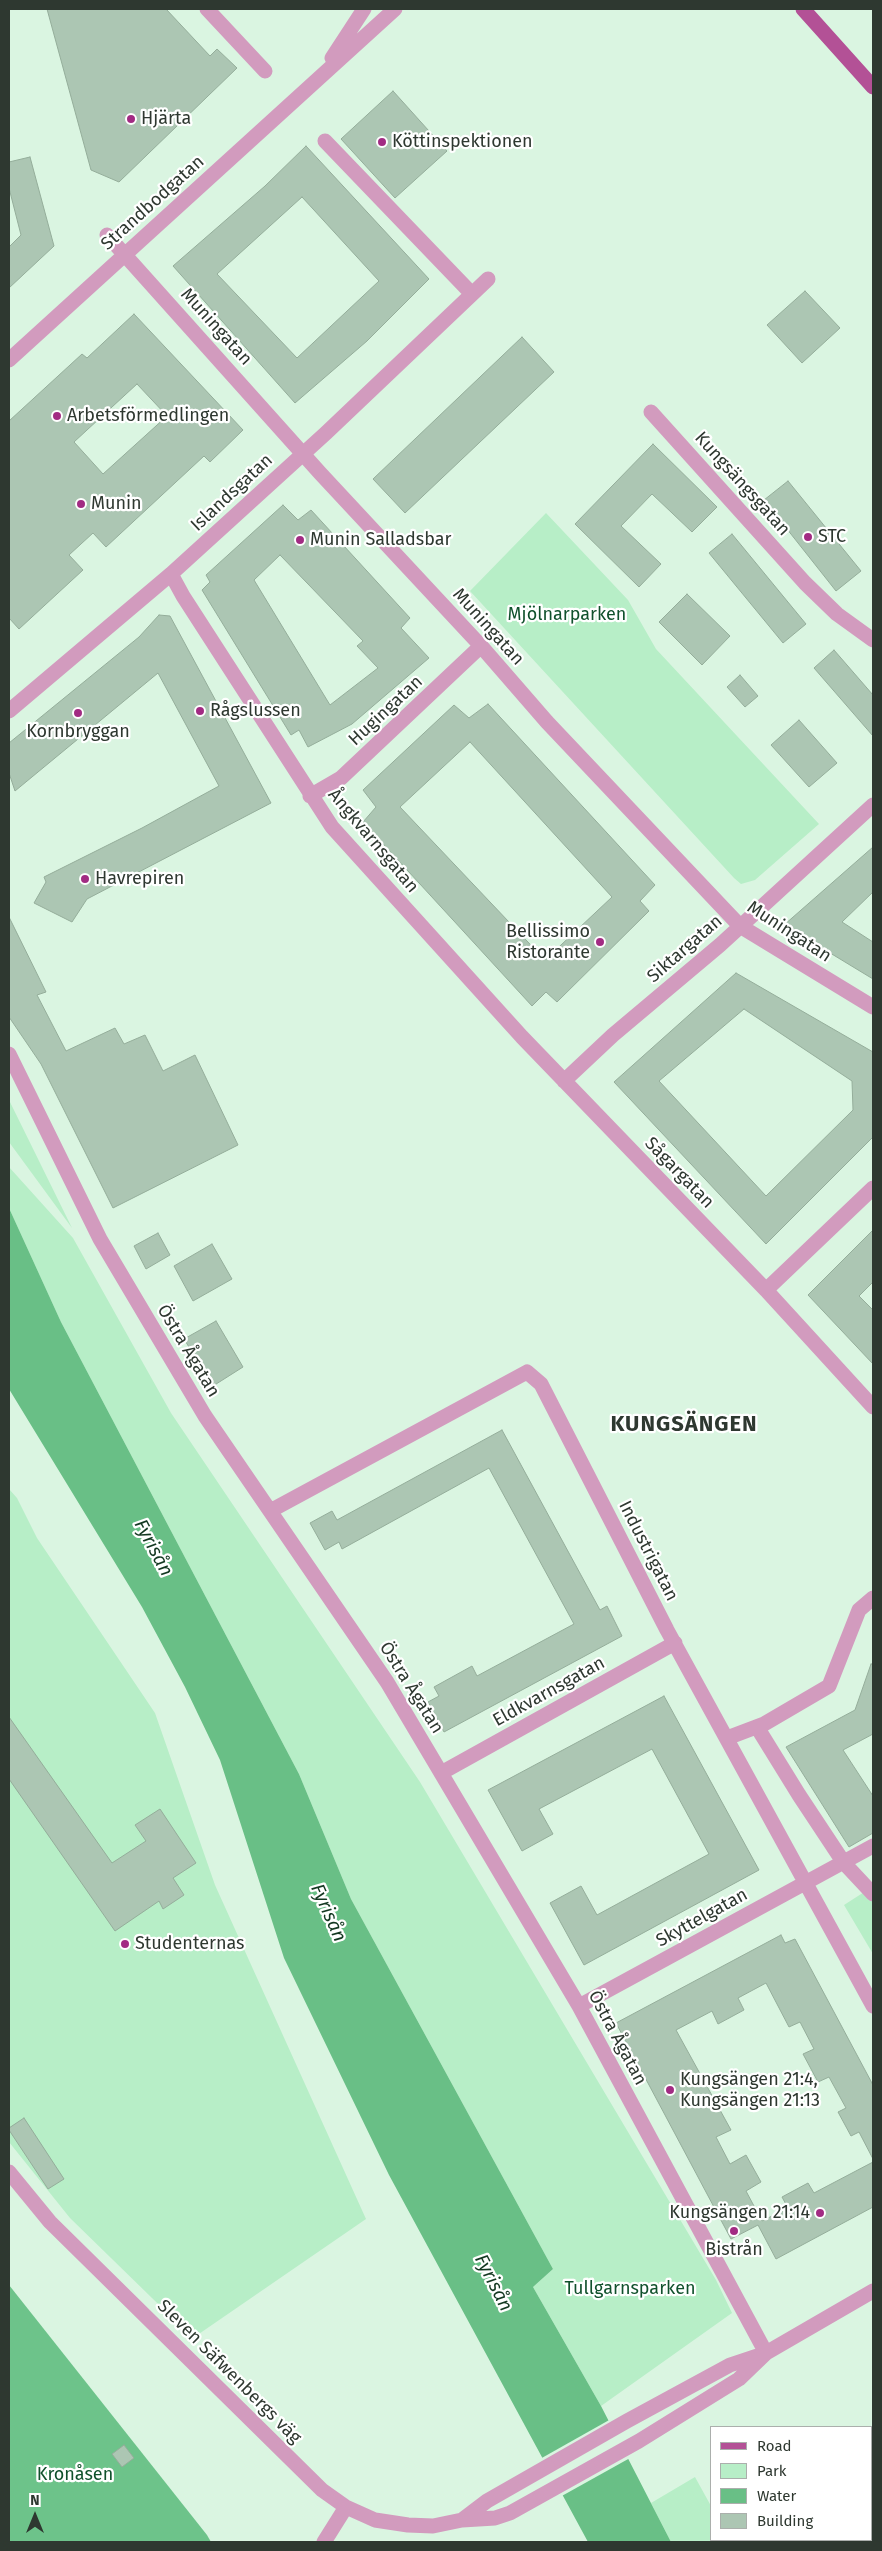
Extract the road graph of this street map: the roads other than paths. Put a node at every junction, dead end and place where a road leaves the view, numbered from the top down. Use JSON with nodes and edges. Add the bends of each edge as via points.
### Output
{"nodes":[{"id":1,"x":207,"y":9,"type":"edge"},
{"id":2,"x":364,"y":9,"type":"edge"},
{"id":3,"x":395,"y":9,"type":"edge"},
{"id":4,"x":803,"y":9,"type":"edge"},
{"id":5,"x":265,"y":72,"type":"dead end"},
{"id":6,"x":322,"y":74,"type":"junction"},
{"id":7,"x":873,"y":87,"type":"edge"},
{"id":8,"x":325,"y":141,"type":"dead end"},
{"id":9,"x":107,"y":235,"type":"dead end"},
{"id":10,"x":124,"y":255,"type":"junction"},
{"id":11,"x":488,"y":279,"type":"dead end"},
{"id":12,"x":472,"y":294,"type":"junction"},
{"id":13,"x":9,"y":360,"type":"edge"},
{"id":14,"x":651,"y":412,"type":"dead end"},
{"id":15,"x":304,"y":453,"type":"junction"},
{"id":16,"x":171,"y":574,"type":"junction"},
{"id":17,"x":873,"y":640,"type":"edge"},
{"id":18,"x":481,"y":646,"type":"junction"},
{"id":19,"x":9,"y":711,"type":"edge"},
{"id":20,"x":310,"y":796,"type":"junction"},
{"id":21,"x":873,"y":804,"type":"edge"},
{"id":22,"x":740,"y":926,"type":"junction"},
{"id":23,"x":873,"y":1007,"type":"edge"},
{"id":24,"x":9,"y":1054,"type":"edge"},
{"id":25,"x":564,"y":1081,"type":"junction"},
{"id":26,"x":873,"y":1188,"type":"edge"},
{"id":27,"x":766,"y":1290,"type":"junction"},
{"id":28,"x":873,"y":1407,"type":"edge"},
{"id":29,"x":270,"y":1512,"type":"junction"},
{"id":30,"x":873,"y":1598,"type":"edge"},
{"id":31,"x":675,"y":1642,"type":"junction"},
{"id":32,"x":757,"y":1727,"type":"junction"},
{"id":33,"x":727,"y":1738,"type":"junction"},
{"id":34,"x":442,"y":1773,"type":"junction"},
{"id":35,"x":873,"y":1846,"type":"edge"},
{"id":36,"x":844,"y":1863,"type":"junction"},
{"id":37,"x":806,"y":1882,"type":"junction"},
{"id":38,"x":873,"y":1894,"type":"edge"},
{"id":39,"x":579,"y":2006,"type":"junction"},
{"id":40,"x":873,"y":2006,"type":"edge"},
{"id":41,"x":9,"y":2172,"type":"edge"},
{"id":42,"x":873,"y":2291,"type":"edge"},
{"id":43,"x":766,"y":2353,"type":"junction"},
{"id":44,"x":346,"y":2507,"type":"junction"},
{"id":45,"x":462,"y":2520,"type":"junction"},
{"id":46,"x":324,"y":2542,"type":"edge"}],
"edges":[{"from":1,"to":5,"type":"street"},
{"from":2,"to":6,"type":"street","name":"Strandbodgatan"},
{"from":3,"to":6,"type":"street","name":"Strandbodgatan"},
{"from":4,"to":7,"type":"main road"},
{"from":6,"to":10,"type":"street","name":"Strandbodgatan"},
{"from":8,"to":12,"type":"street"},
{"from":9,"to":10,"type":"street","name":"Muningatan"},
{"from":10,"to":13,"type":"street","name":"Strandbodgatan"},
{"from":10,"to":15,"type":"street","name":"Muningatan"},
{"from":11,"to":12,"type":"street","name":"Islandsgatan"},
{"from":12,"to":15,"type":"street","name":"Islandsgatan"},
{"from":14,"to":17,"type":"street","name":"Kungsängsgatan","via":[[805,583],[836,614]]},
{"from":15,"to":16,"type":"street","name":"Islandsgatan"},
{"from":15,"to":18,"type":"street","name":"Muningatan"},
{"from":16,"to":19,"type":"street","name":"Islandsgatan"},
{"from":16,"to":20,"type":"street","name":"Ångkvarnsgatan"},
{"from":18,"to":20,"type":"street","name":"Hugingatan","via":[[341,778]]},
{"from":18,"to":22,"type":"street","name":"Muningatan","via":[[547,722]]},
{"from":20,"to":25,"type":"street","name":"Ångkvarnsgatan","via":[[332,827]]},
{"from":21,"to":22,"type":"street","name":"Siktargatan"},
{"from":22,"to":23,"type":"street","name":"Muningatan"},
{"from":22,"to":25,"type":"street","name":"Siktargatan"},
{"from":24,"to":29,"type":"street","name":"Östra Ågatan","via":[[100,1240],[205,1416]]},
{"from":25,"to":27,"type":"street","name":"Sågargatan"},
{"from":26,"to":27,"type":"street"},
{"from":27,"to":28,"type":"street","name":"Sågargatan"},
{"from":29,"to":31,"type":"street","name":"Industrigatan","via":[[527,1372],[541,1384]]},
{"from":29,"to":34,"type":"street","name":"Östra Ågatan","via":[[387,1682]]},
{"from":30,"to":32,"type":"street","via":[[860,1610],[830,1686]]},
{"from":31,"to":33,"type":"street","name":"Industrigatan"},
{"from":31,"to":34,"type":"street","name":"Eldkvarnsgatan"},
{"from":32,"to":33,"type":"street"},
{"from":32,"to":36,"type":"street"},
{"from":33,"to":37,"type":"street","name":"Industrigatan"},
{"from":34,"to":39,"type":"street","name":"Östra Ågatan"},
{"from":35,"to":36,"type":"street","name":"Skyttelgatan"},
{"from":36,"to":37,"type":"street","name":"Skyttelgatan"},
{"from":36,"to":38,"type":"street"},
{"from":37,"to":39,"type":"street","name":"Skyttelgatan"},
{"from":37,"to":40,"type":"street","name":"Industrigatan"},
{"from":39,"to":43,"type":"street","name":"Östra Ågatan"},
{"from":41,"to":44,"type":"street","name":"Sleven Säfwenbergs väg","via":[[50,2222],[322,2490]]},
{"from":42,"to":43,"type":"street"},
{"from":43,"to":45,"type":"street","name":"Sleven Säfwenbergs väg","via":[[730,2365],[627,2421],[487,2501]]},
{"from":43,"to":45,"type":"street","name":"Sleven Säfwenbergs väg","via":[[739,2379],[538,2498],[495,2518]]},
{"from":44,"to":45,"type":"street","name":"Sleven Säfwenbergs väg","via":[[375,2520],[408,2525],[434,2526]]},
{"from":44,"to":46,"type":"street"}]}
